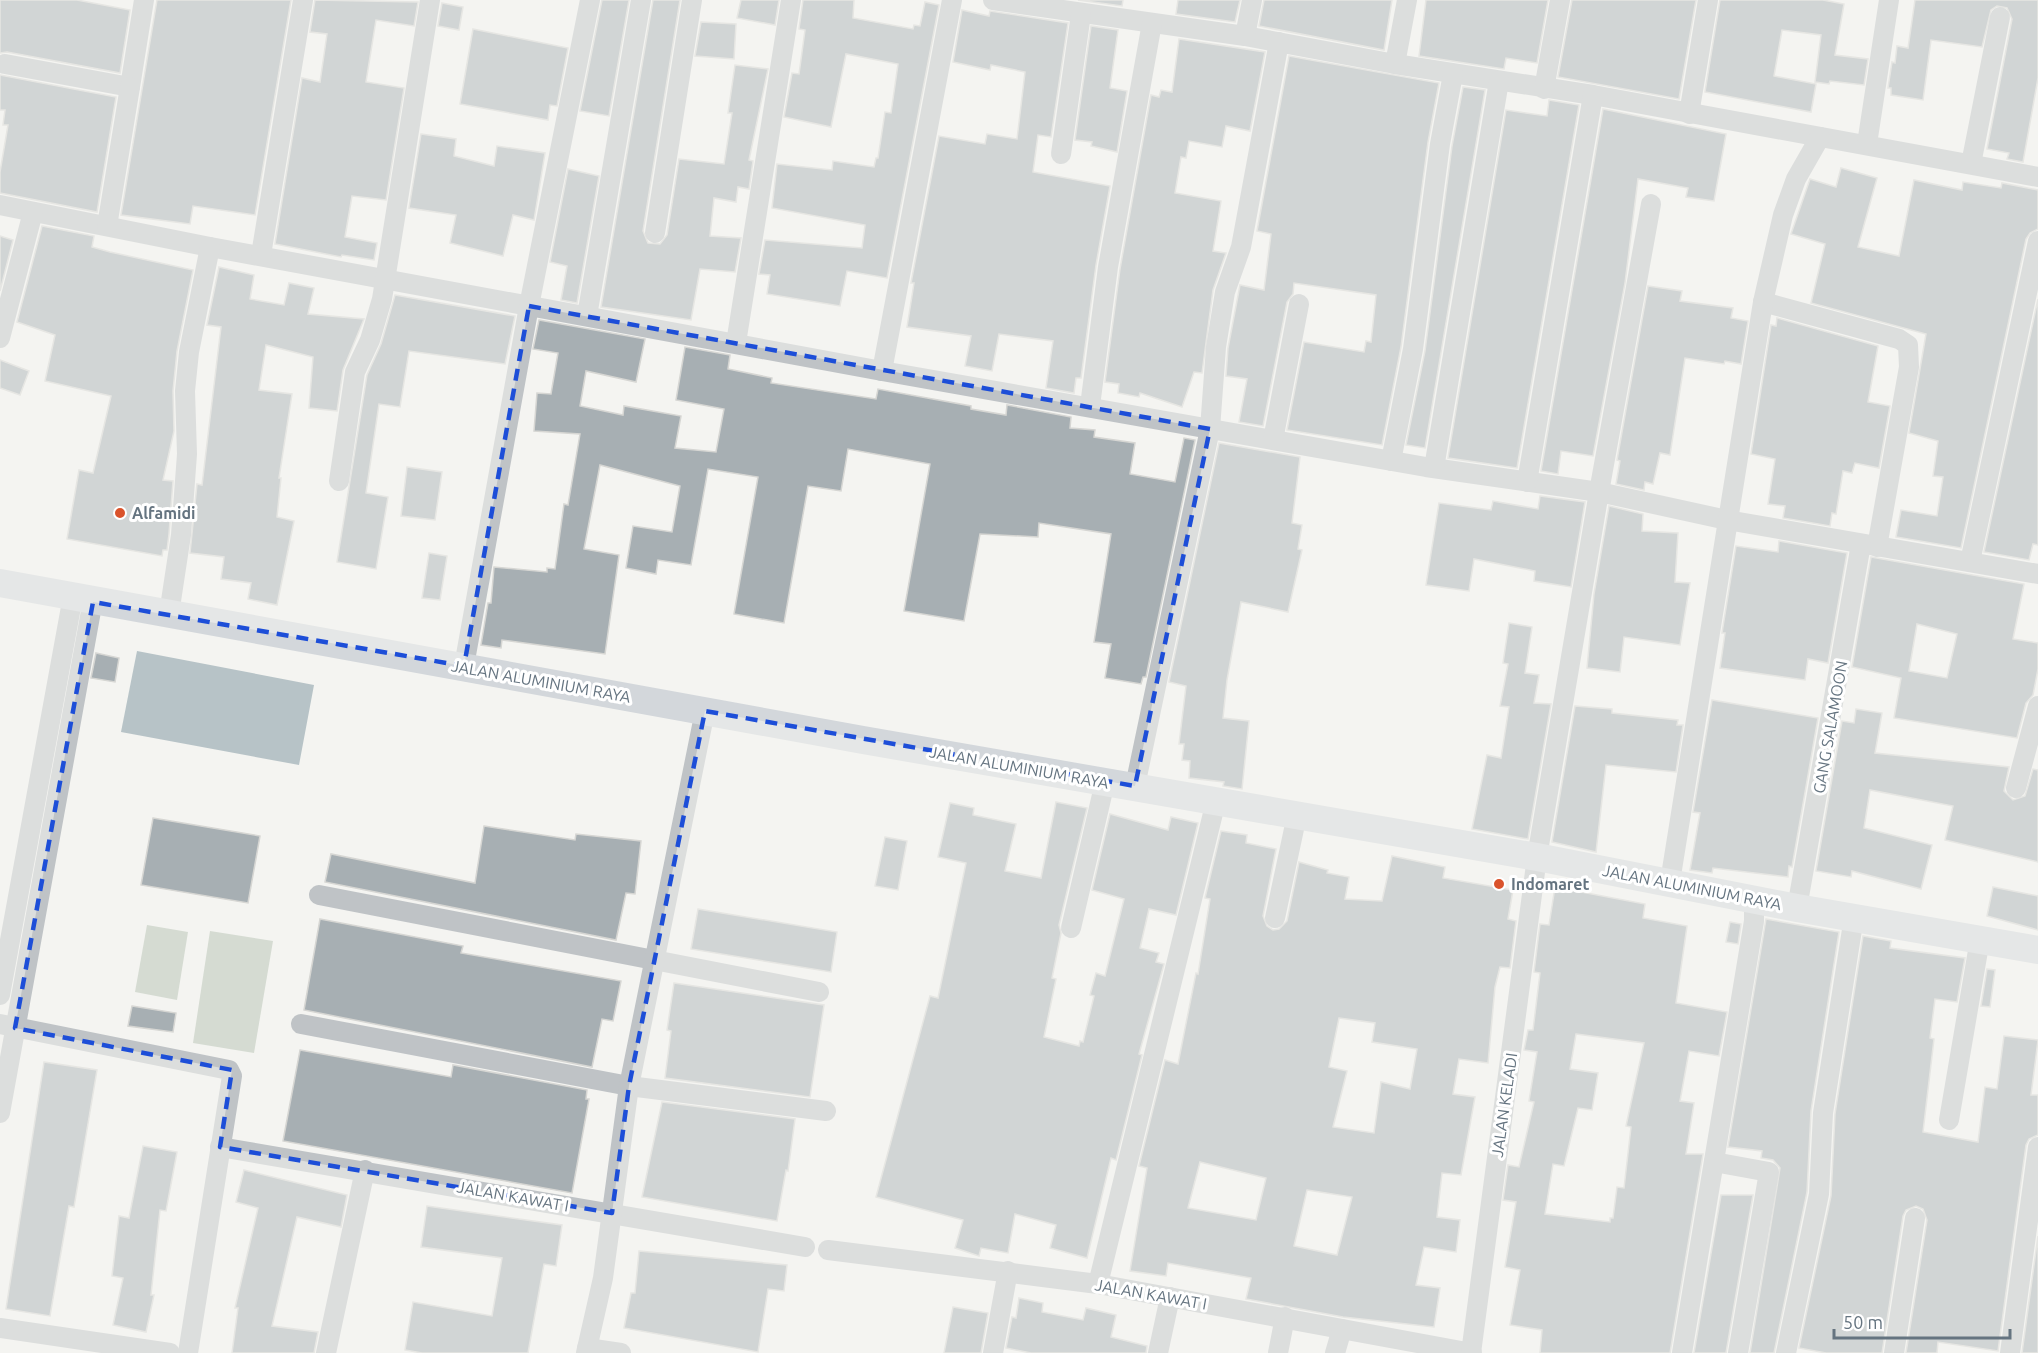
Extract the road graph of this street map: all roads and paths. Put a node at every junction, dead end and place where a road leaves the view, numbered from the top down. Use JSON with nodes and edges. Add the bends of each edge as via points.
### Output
{"nodes":[{"id":1,"x":144,"y":0,"type":"edge"},
{"id":2,"x":303,"y":0,"type":"edge"},
{"id":3,"x":430,"y":0,"type":"edge"},
{"id":4,"x":590,"y":0,"type":"edge"},
{"id":5,"x":641,"y":0,"type":"edge"},
{"id":6,"x":692,"y":0,"type":"edge"},
{"id":7,"x":791,"y":0,"type":"edge"},
{"id":8,"x":952,"y":0,"type":"edge"},
{"id":9,"x":999,"y":0,"type":"edge"},
{"id":10,"x":1252,"y":0,"type":"edge"},
{"id":11,"x":1407,"y":0,"type":"edge"},
{"id":12,"x":1560,"y":0,"type":"edge"},
{"id":13,"x":1708,"y":0,"type":"edge"},
{"id":14,"x":1889,"y":0,"type":"edge"},
{"id":15,"x":1081,"y":14,"type":"junction"},
{"id":16,"x":2000,"y":17,"type":"dead end"},
{"id":17,"x":1152,"y":23,"type":"junction"},
{"id":18,"x":1245,"y":36,"type":"junction"},
{"id":19,"x":1279,"y":42,"type":"junction"},
{"id":20,"x":5,"y":64,"type":"dead end"},
{"id":21,"x":1395,"y":64,"type":"junction"},
{"id":22,"x":1453,"y":74,"type":"junction"},
{"id":23,"x":1499,"y":81,"type":"junction"},
{"id":24,"x":130,"y":87,"type":"junction"},
{"id":25,"x":1544,"y":88,"type":"junction"},
{"id":26,"x":1593,"y":95,"type":"junction"},
{"id":27,"x":1689,"y":114,"type":"junction"},
{"id":28,"x":1820,"y":137,"type":"junction"},
{"id":29,"x":1867,"y":144,"type":"junction"},
{"id":30,"x":1060,"y":154,"type":"dead end"},
{"id":31,"x":1971,"y":164,"type":"junction"},
{"id":32,"x":2038,"y":177,"type":"edge"},
{"id":33,"x":1651,"y":204,"type":"dead end"},
{"id":34,"x":0,"y":205,"type":"edge"},
{"id":35,"x":33,"y":212,"type":"junction"},
{"id":36,"x":107,"y":226,"type":"junction"},
{"id":37,"x":655,"y":233,"type":"dead end"},
{"id":38,"x":2038,"y":241,"type":"edge"},
{"id":39,"x":210,"y":247,"type":"junction"},
{"id":40,"x":261,"y":255,"type":"junction"},
{"id":41,"x":383,"y":278,"type":"junction"},
{"id":42,"x":1763,"y":302,"type":"junction"},
{"id":43,"x":1299,"y":304,"type":"dead end"},
{"id":44,"x":529,"y":306,"type":"junction"},
{"id":45,"x":587,"y":316,"type":"junction"},
{"id":46,"x":0,"y":338,"type":"edge"},
{"id":47,"x":736,"y":343,"type":"junction"},
{"id":48,"x":882,"y":371,"type":"junction"},
{"id":49,"x":1090,"y":406,"type":"junction"},
{"id":50,"x":1210,"y":429,"type":"junction"},
{"id":51,"x":1273,"y":440,"type":"junction"},
{"id":52,"x":1391,"y":461,"type":"junction"},
{"id":53,"x":1434,"y":468,"type":"junction"},
{"id":54,"x":339,"y":481,"type":"dead end"},
{"id":55,"x":1527,"y":482,"type":"junction"},
{"id":56,"x":1599,"y":492,"type":"junction"},
{"id":57,"x":1727,"y":520,"type":"junction"},
{"id":58,"x":1869,"y":546,"type":"junction"},
{"id":59,"x":1970,"y":562,"type":"junction"},
{"id":60,"x":2038,"y":574,"type":"edge"},
{"id":61,"x":0,"y":583,"type":"edge"},
{"id":62,"x":83,"y":598,"type":"junction"},
{"id":63,"x":169,"y":614,"type":"junction"},
{"id":64,"x":464,"y":666,"type":"junction"},
{"id":65,"x":2038,"y":706,"type":"edge"},
{"id":66,"x":705,"y":711,"type":"junction"},
{"id":67,"x":1105,"y":782,"type":"junction"},
{"id":68,"x":1134,"y":786,"type":"junction"},
{"id":69,"x":2016,"y":788,"type":"dead end"},
{"id":70,"x":1216,"y":801,"type":"junction"},
{"id":71,"x":1297,"y":815,"type":"junction"},
{"id":72,"x":1537,"y":858,"type":"junction"},
{"id":73,"x":1671,"y":882,"type":"junction"},
{"id":74,"x":319,"y":895,"type":"dead end"},
{"id":75,"x":1754,"y":898,"type":"junction"},
{"id":76,"x":1797,"y":908,"type":"junction"},
{"id":77,"x":1854,"y":917,"type":"junction"},
{"id":78,"x":1275,"y":918,"type":"dead end"},
{"id":79,"x":1071,"y":928,"type":"dead end"},
{"id":80,"x":1980,"y":939,"type":"junction"},
{"id":81,"x":2038,"y":950,"type":"edge"},
{"id":82,"x":655,"y":959,"type":"junction"},
{"id":83,"x":819,"y":992,"type":"dead end"},
{"id":84,"x":0,"y":995,"type":"edge"},
{"id":85,"x":301,"y":1024,"type":"dead end"},
{"id":86,"x":8,"y":1026,"type":"edge"},
{"id":87,"x":629,"y":1086,"type":"junction"},
{"id":88,"x":826,"y":1111,"type":"dead end"},
{"id":89,"x":0,"y":1113,"type":"edge"},
{"id":90,"x":1949,"y":1120,"type":"dead end"},
{"id":91,"x":220,"y":1147,"type":"junction"},
{"id":92,"x":2038,"y":1147,"type":"edge"},
{"id":93,"x":1714,"y":1162,"type":"junction"},
{"id":94,"x":365,"y":1170,"type":"junction"},
{"id":95,"x":612,"y":1213,"type":"junction"},
{"id":96,"x":1915,"y":1218,"type":"dead end"},
{"id":97,"x":805,"y":1247,"type":"dead end"},
{"id":98,"x":828,"y":1250,"type":"dead end"},
{"id":99,"x":1008,"y":1271,"type":"junction"},
{"id":100,"x":1098,"y":1284,"type":"junction"},
{"id":101,"x":1170,"y":1297,"type":"junction"},
{"id":102,"x":1285,"y":1317,"type":"junction"},
{"id":103,"x":0,"y":1328,"type":"edge"},
{"id":104,"x":1342,"y":1329,"type":"junction"},
{"id":105,"x":587,"y":1351,"type":"edge"},
{"id":106,"x":170,"y":1353,"type":"edge"},
{"id":107,"x":188,"y":1353,"type":"edge"},
{"id":108,"x":326,"y":1353,"type":"edge"},
{"id":109,"x":621,"y":1353,"type":"edge"},
{"id":110,"x":993,"y":1353,"type":"edge"},
{"id":111,"x":1158,"y":1353,"type":"edge"},
{"id":112,"x":1278,"y":1353,"type":"edge"},
{"id":113,"x":1335,"y":1353,"type":"edge"},
{"id":114,"x":1472,"y":1353,"type":"edge"},
{"id":115,"x":1682,"y":1353,"type":"edge"},
{"id":116,"x":1738,"y":1353,"type":"edge"},
{"id":117,"x":1786,"y":1353,"type":"edge"},
{"id":118,"x":1894,"y":1353,"type":"edge"},
{"id":119,"x":2010,"y":1353,"type":"edge"}],
"edges":[{"from":1,"to":24,"type":"street"},
{"from":2,"to":40,"type":"street"},
{"from":3,"to":41,"type":"street"},
{"from":4,"to":44,"type":"street"},
{"from":5,"to":45,"type":"street"},
{"from":6,"to":37,"type":"street"},
{"from":7,"to":47,"type":"street"},
{"from":8,"to":48,"type":"street"},
{"from":9,"to":15,"type":"street"},
{"from":10,"to":18,"type":"street"},
{"from":11,"to":21,"type":"street"},
{"from":12,"to":25,"type":"street"},
{"from":13,"to":27,"type":"street"},
{"from":14,"to":29,"type":"street"},
{"from":15,"to":17,"type":"street"},
{"from":15,"to":30,"type":"street"},
{"from":16,"to":31,"type":"street"},
{"from":17,"to":18,"type":"street"},
{"from":17,"to":49,"type":"street","via":[[1108,267]]},
{"from":18,"to":19,"type":"street"},
{"from":19,"to":21,"type":"street"},
{"from":19,"to":50,"type":"street","via":[[1241,248],[1225,292]]},
{"from":20,"to":24,"type":"street"},
{"from":21,"to":22,"type":"street"},
{"from":22,"to":23,"type":"street"},
{"from":22,"to":52,"type":"street","via":[[1413,349]]},
{"from":23,"to":25,"type":"street"},
{"from":23,"to":53,"type":"street"},
{"from":24,"to":36,"type":"street"},
{"from":25,"to":26,"type":"street"},
{"from":26,"to":27,"type":"street"},
{"from":26,"to":55,"type":"street"},
{"from":27,"to":28,"type":"street"},
{"from":28,"to":29,"type":"street"},
{"from":28,"to":42,"type":"street","via":[[1796,179],[1783,215]]},
{"from":29,"to":31,"type":"street"},
{"from":31,"to":32,"type":"street"},
{"from":33,"to":56,"type":"street","name":"JALAN KELADI"},
{"from":34,"to":35,"type":"street"},
{"from":35,"to":36,"type":"street"},
{"from":35,"to":46,"type":"street"},
{"from":36,"to":39,"type":"street"},
{"from":38,"to":59,"type":"street"},
{"from":39,"to":40,"type":"street"},
{"from":39,"to":63,"type":"street","via":[[189,352],[181,535]]},
{"from":40,"to":41,"type":"street"},
{"from":41,"to":44,"type":"street"},
{"from":41,"to":54,"type":"street","via":[[376,319],[355,372]]},
{"from":42,"to":57,"type":"street"},
{"from":42,"to":58,"type":"street","name":"GANG SALAMOON","via":[[1899,339],[1908,345],[1909,367]]},
{"from":43,"to":51,"type":"street"},
{"from":44,"to":45,"type":"street"},
{"from":44,"to":64,"type":"street"},
{"from":45,"to":47,"type":"street"},
{"from":47,"to":48,"type":"street"},
{"from":48,"to":49,"type":"street"},
{"from":49,"to":50,"type":"street"},
{"from":50,"to":51,"type":"street"},
{"from":50,"to":68,"type":"street"},
{"from":51,"to":52,"type":"street"},
{"from":52,"to":53,"type":"street"},
{"from":53,"to":55,"type":"street"},
{"from":55,"to":56,"type":"street"},
{"from":56,"to":57,"type":"street"},
{"from":56,"to":72,"type":"street","name":"JALAN KELADI"},
{"from":57,"to":58,"type":"street"},
{"from":57,"to":73,"type":"street"},
{"from":58,"to":59,"type":"street"},
{"from":58,"to":76,"type":"street","name":"GANG SALAMOON"},
{"from":59,"to":60,"type":"street"},
{"from":61,"to":62,"type":"main road","name":"JALAN ALUMINIUM RAYA"},
{"from":62,"to":63,"type":"main road","name":"JALAN ALUMINIUM RAYA"},
{"from":62,"to":84,"type":"street"},
{"from":62,"to":86,"type":"street"},
{"from":63,"to":64,"type":"main road","name":"JALAN ALUMINIUM RAYA"},
{"from":64,"to":66,"type":"main road","name":"JALAN ALUMINIUM RAYA"},
{"from":65,"to":69,"type":"street"},
{"from":66,"to":67,"type":"main road","name":"JALAN ALUMINIUM RAYA"},
{"from":66,"to":82,"type":"street"},
{"from":67,"to":68,"type":"main road","name":"JALAN ALUMINIUM RAYA"},
{"from":67,"to":79,"type":"street"},
{"from":68,"to":70,"type":"main road","name":"JALAN ALUMINIUM RAYA"},
{"from":70,"to":71,"type":"main road","name":"JALAN ALUMINIUM RAYA"},
{"from":70,"to":100,"type":"street"},
{"from":71,"to":72,"type":"main road","name":"JALAN ALUMINIUM RAYA"},
{"from":71,"to":78,"type":"street"},
{"from":72,"to":73,"type":"main road","name":"JALAN ALUMINIUM RAYA"},
{"from":72,"to":114,"type":"street","name":"JALAN KELADI"},
{"from":73,"to":75,"type":"main road","name":"JALAN ALUMINIUM RAYA"},
{"from":74,"to":82,"type":"street"},
{"from":75,"to":76,"type":"main road","name":"JALAN ALUMINIUM RAYA"},
{"from":75,"to":93,"type":"street","via":[[1754,921]]},
{"from":76,"to":77,"type":"main road","name":"JALAN ALUMINIUM RAYA"},
{"from":77,"to":80,"type":"main road","name":"JALAN ALUMINIUM RAYA"},
{"from":77,"to":117,"type":"street","via":[[1823,1113],[1819,1194]]},
{"from":80,"to":81,"type":"main road","name":"JALAN ALUMINIUM RAYA"},
{"from":80,"to":90,"type":"street"},
{"from":82,"to":83,"type":"street"},
{"from":82,"to":87,"type":"street"},
{"from":85,"to":87,"type":"street"},
{"from":86,"to":89,"type":"street"},
{"from":86,"to":91,"type":"street","via":[[229,1070],[232,1084]]},
{"from":87,"to":88,"type":"street"},
{"from":87,"to":95,"type":"street"},
{"from":91,"to":94,"type":"street","name":"JALAN KAWAT I"},
{"from":91,"to":107,"type":"street"},
{"from":92,"to":119,"type":"street"},
{"from":93,"to":115,"type":"street"},
{"from":93,"to":116,"type":"street","via":[[1769,1172]]},
{"from":94,"to":95,"type":"street","name":"JALAN KAWAT I"},
{"from":94,"to":108,"type":"street"},
{"from":95,"to":97,"type":"street","name":"JALAN KAWAT I"},
{"from":95,"to":105,"type":"street"},
{"from":96,"to":118,"type":"street"},
{"from":98,"to":99,"type":"street","name":"JALAN KAWAT I"},
{"from":99,"to":100,"type":"street","name":"JALAN KAWAT I"},
{"from":99,"to":110,"type":"street"},
{"from":100,"to":101,"type":"street","name":"JALAN KAWAT I"},
{"from":101,"to":102,"type":"street","name":"JALAN KAWAT I"},
{"from":101,"to":111,"type":"street"},
{"from":102,"to":104,"type":"street","name":"JALAN KAWAT I"},
{"from":102,"to":112,"type":"street"},
{"from":103,"to":106,"type":"street"},
{"from":104,"to":113,"type":"street"},
{"from":104,"to":114,"type":"street","name":"JALAN KAWAT I"},
{"from":105,"to":109,"type":"street"}]}
